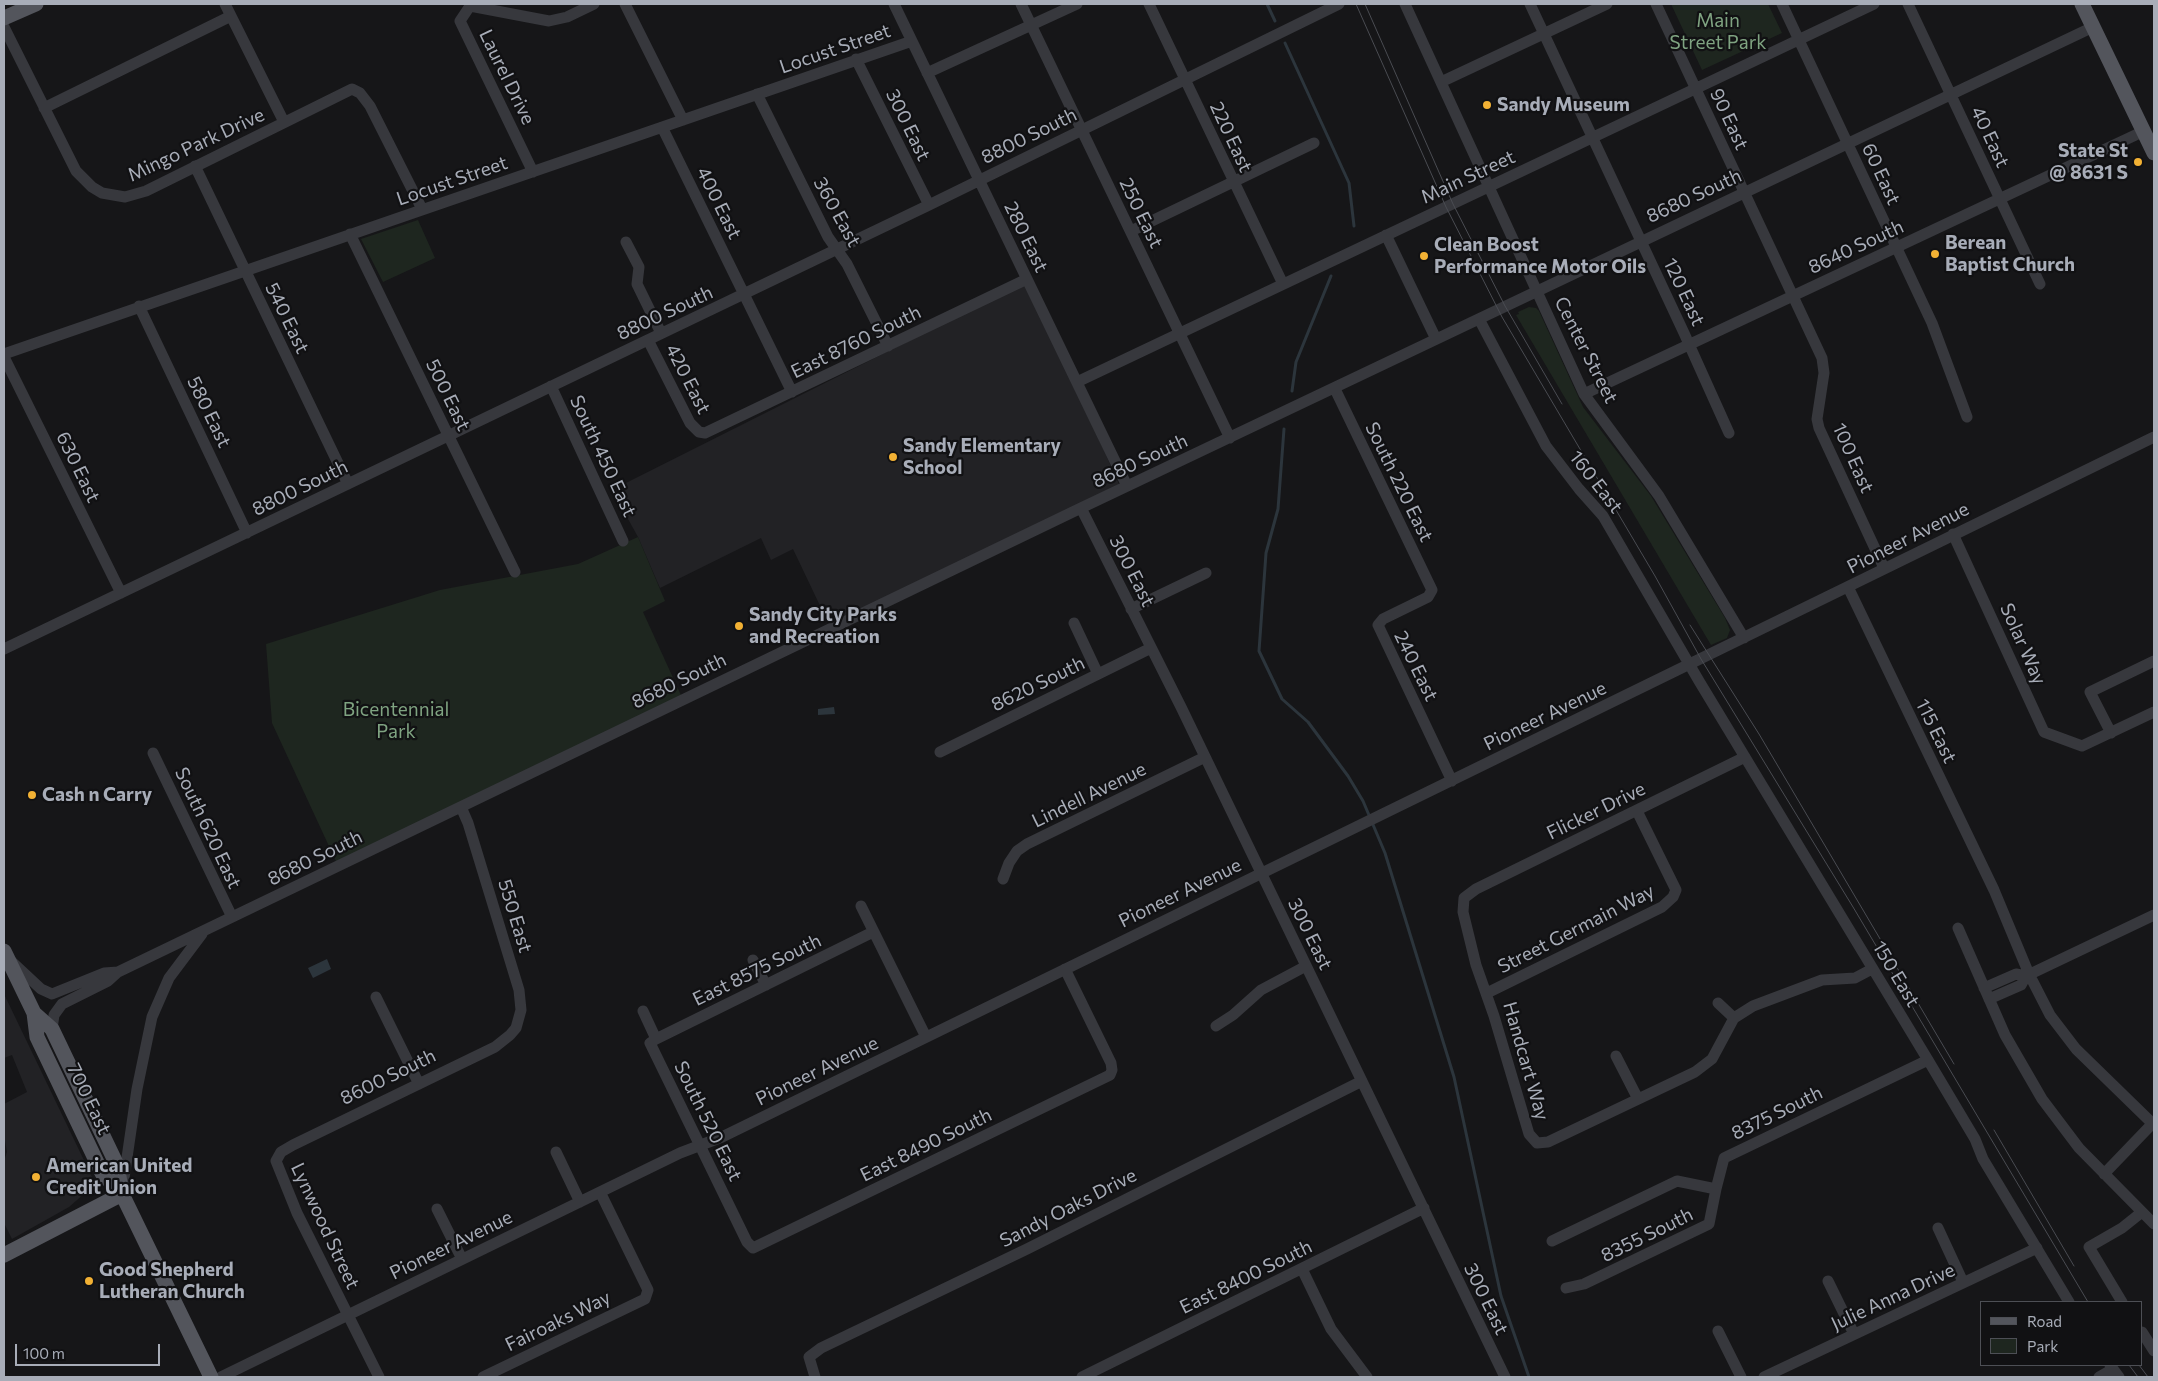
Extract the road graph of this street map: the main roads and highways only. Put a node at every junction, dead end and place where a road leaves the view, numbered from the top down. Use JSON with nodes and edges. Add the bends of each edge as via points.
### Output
{"nodes":[{"id":1,"x":36,"y":4,"type":"edge"},
{"id":2,"x":2082,"y":4,"type":"edge"},
{"id":3,"x":4,"y":18,"type":"edge"},
{"id":4,"x":2154,"y":153,"type":"edge"},
{"id":5,"x":5,"y":954,"type":"edge"},
{"id":6,"x":34,"y":1013,"type":"junction"},
{"id":7,"x":122,"y":1194,"type":"junction"},
{"id":8,"x":4,"y":1255,"type":"edge"},
{"id":9,"x":211,"y":1377,"type":"edge"}],
"edges":[{"from":1,"to":3,"type":"main road"},
{"from":2,"to":4,"type":"main road"},
{"from":5,"to":6,"type":"main road","name":"700 East"},
{"from":6,"to":7,"type":"main road","name":"700 East","via":[[37,1037],[102,1174]]},
{"from":6,"to":7,"type":"main road","name":"700 East","via":[[52,1029],[117,1165]]},
{"from":7,"to":8,"type":"main road"},
{"from":7,"to":9,"type":"main road","name":"700 East"}]}
